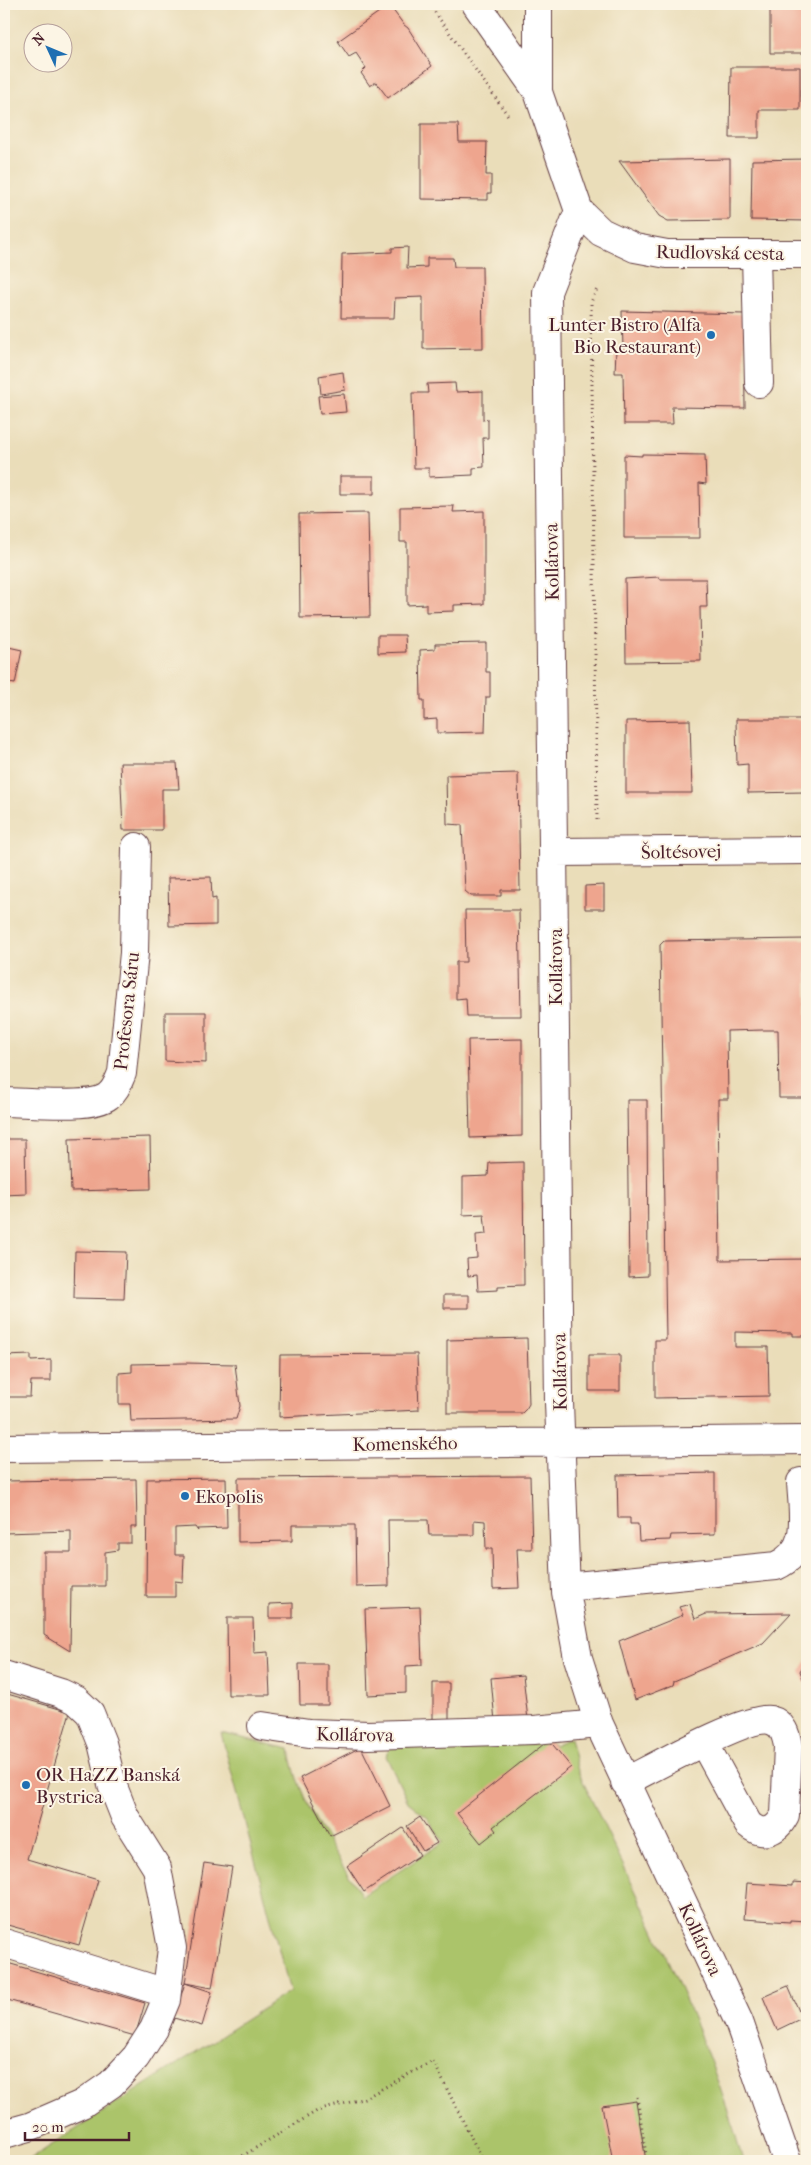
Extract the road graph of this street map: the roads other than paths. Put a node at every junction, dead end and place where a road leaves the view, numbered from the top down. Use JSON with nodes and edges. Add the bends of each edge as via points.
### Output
{"nodes":[{"id":1,"x":476,"y":4,"type":"edge"},
{"id":2,"x":538,"y":4,"type":"edge"},
{"id":3,"x":538,"y":92,"type":"junction"},
{"id":4,"x":579,"y":211,"type":"junction"},
{"id":5,"x":756,"y":254,"type":"junction"},
{"id":6,"x":807,"y":254,"type":"edge"},
{"id":7,"x":759,"y":383,"type":"dead end"},
{"id":8,"x":136,"y":847,"type":"dead end"},
{"id":9,"x":807,"y":850,"type":"edge"},
{"id":10,"x":554,"y":852,"type":"junction"},
{"id":11,"x":4,"y":1102,"type":"edge"},
{"id":12,"x":807,"y":1440,"type":"edge"},
{"id":13,"x":560,"y":1442,"type":"junction"},
{"id":14,"x":4,"y":1448,"type":"edge"},
{"id":15,"x":801,"y":1482,"type":"dead end"},
{"id":16,"x":566,"y":1587,"type":"junction"},
{"id":17,"x":4,"y":1675,"type":"edge"},
{"id":18,"x":599,"y":1724,"type":"junction"},
{"id":19,"x":262,"y":1726,"type":"dead end"},
{"id":20,"x":704,"y":1743,"type":"dead end"},
{"id":21,"x":625,"y":1782,"type":"junction"},
{"id":22,"x":4,"y":1943,"type":"edge"},
{"id":23,"x":166,"y":1993,"type":"junction"},
{"id":24,"x":4,"y":2134,"type":"edge"},
{"id":25,"x":787,"y":2161,"type":"edge"}],
"edges":[{"from":1,"to":3,"type":"street","name":"Rudlovská cesta"},
{"from":2,"to":3,"type":"street"},
{"from":3,"to":4,"type":"street","name":"Rudlovská cesta"},
{"from":4,"to":5,"type":"street","name":"Rudlovská cesta","via":[[602,232],[635,248],[667,254]]},
{"from":4,"to":10,"type":"street","name":"Kollárova","via":[[547,292]]},
{"from":5,"to":6,"type":"street","name":"Rudlovská cesta"},
{"from":5,"to":7,"type":"street"},
{"from":8,"to":11,"type":"street","name":"Profesora Sáru","via":[[134,953],[122,1073],[116,1087],[107,1097],[91,1103]]},
{"from":9,"to":10,"type":"street","name":"Šoltésovej"},
{"from":10,"to":13,"type":"street","name":"Kollárova"},
{"from":12,"to":13,"type":"street","name":"Komenského"},
{"from":13,"to":14,"type":"street","name":"Komenského"},
{"from":13,"to":16,"type":"street","name":"Kollárova"},
{"from":15,"to":16,"type":"street","via":[[805,1540],[799,1553],[788,1562],[776,1566]]},
{"from":16,"to":18,"type":"street","name":"Kollárova","via":[[578,1658]]},
{"from":17,"to":23,"type":"street","via":[[61,1693],[76,1700],[90,1713],[125,1817],[157,1868],[172,1948]]},
{"from":18,"to":19,"type":"street","name":"Kollárova","via":[[534,1730],[368,1735],[309,1733]]},
{"from":18,"to":21,"type":"street","name":"Kollárova"},
{"from":20,"to":21,"type":"street"},
{"from":21,"to":25,"type":"street","name":"Kollárova","via":[[739,2022]]},
{"from":22,"to":23,"type":"street"},
{"from":23,"to":24,"type":"street","via":[[154,2029],[136,2057],[112,2084],[82,2104]]}]}
